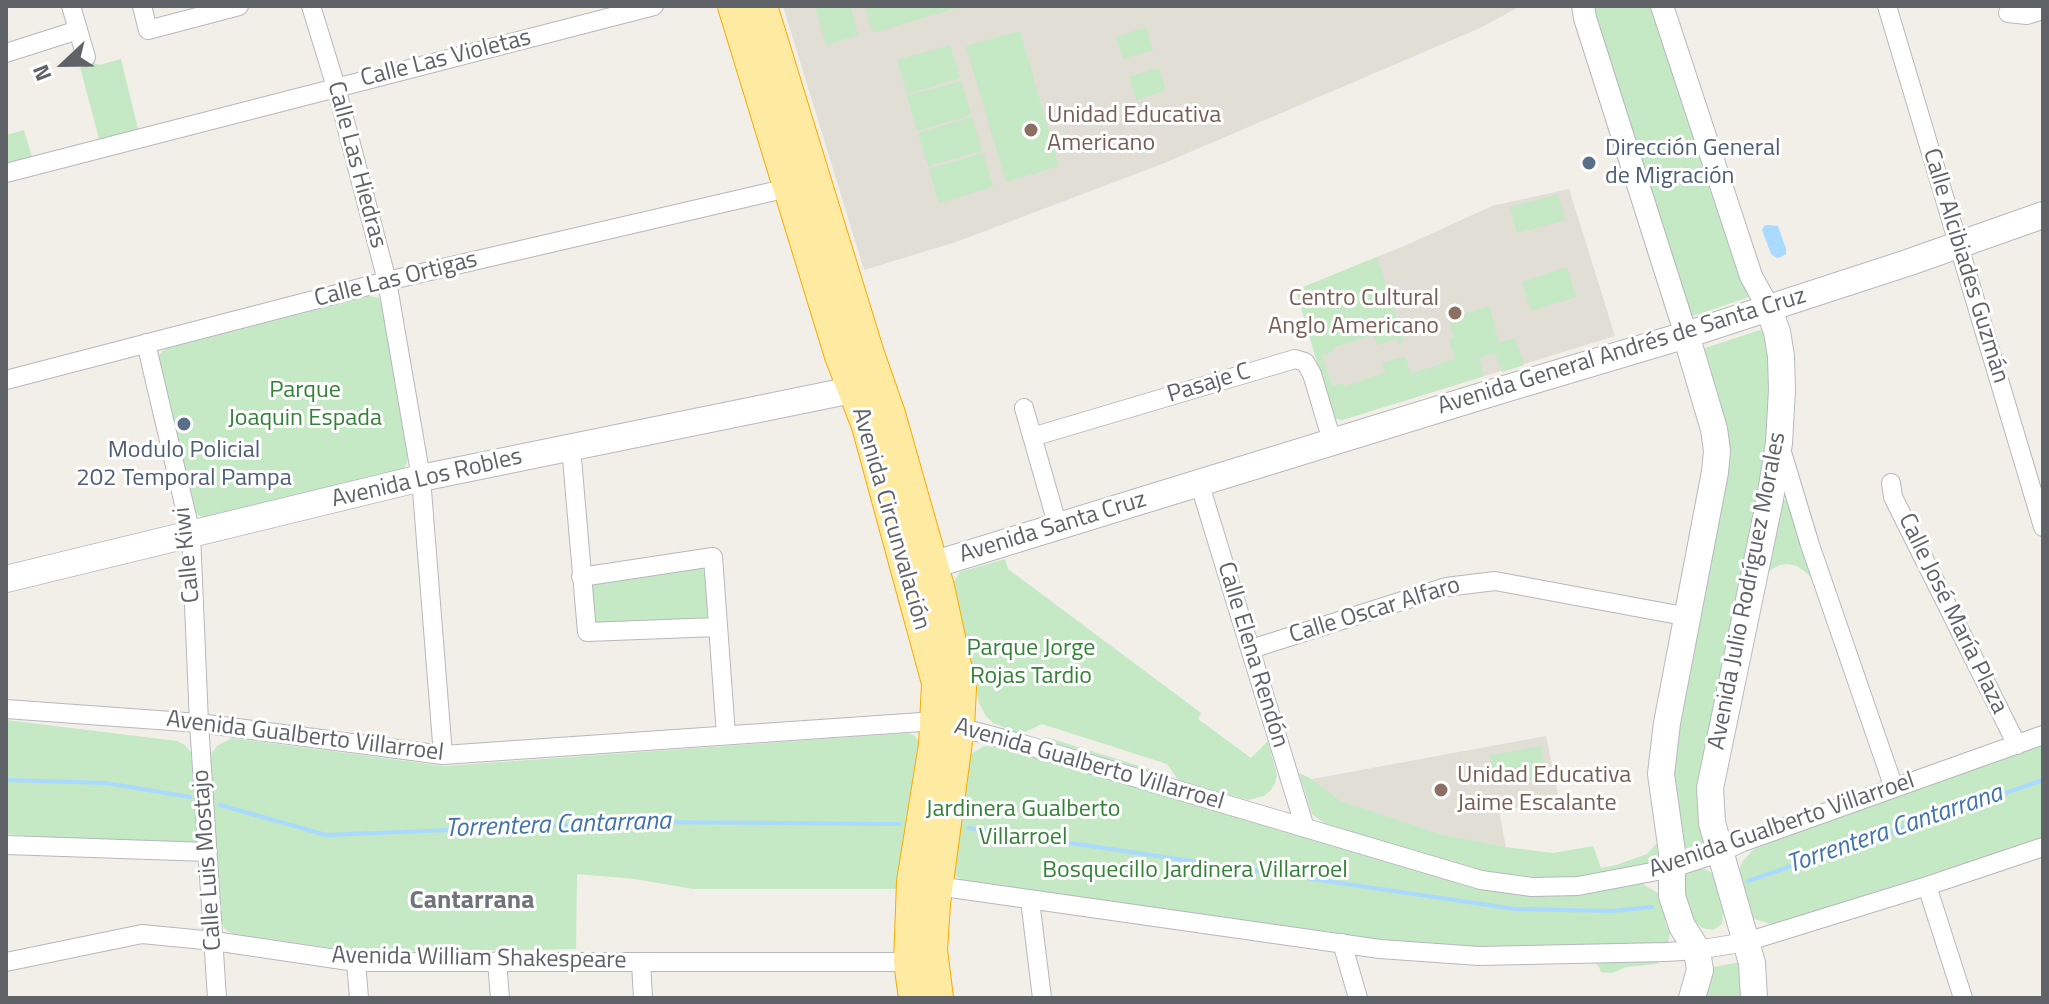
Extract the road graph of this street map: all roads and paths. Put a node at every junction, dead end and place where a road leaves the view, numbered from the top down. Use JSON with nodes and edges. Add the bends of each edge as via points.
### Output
{"nodes":[{"id":1,"x":71,"y":6,"type":"edge"},
{"id":2,"x":142,"y":6,"type":"edge"},
{"id":3,"x":239,"y":6,"type":"edge"},
{"id":4,"x":311,"y":6,"type":"edge"},
{"id":5,"x":654,"y":6,"type":"edge"},
{"id":6,"x":733,"y":6,"type":"edge"},
{"id":7,"x":762,"y":6,"type":"edge"},
{"id":8,"x":1583,"y":6,"type":"edge"},
{"id":9,"x":1662,"y":6,"type":"edge"},
{"id":10,"x":1887,"y":6,"type":"edge"},
{"id":11,"x":2043,"y":10,"type":"edge"},
{"id":12,"x":2008,"y":13,"type":"dead end"},
{"id":13,"x":78,"y":30,"type":"junction"},
{"id":14,"x":6,"y":53,"type":"edge"},
{"id":15,"x":86,"y":57,"type":"dead end"},
{"id":16,"x":336,"y":87,"type":"junction"},
{"id":17,"x":6,"y":173,"type":"edge"},
{"id":18,"x":788,"y":188,"type":"junction"},
{"id":19,"x":2043,"y":215,"type":"edge"},
{"id":20,"x":1958,"y":245,"type":"junction"},
{"id":21,"x":387,"y":281,"type":"junction"},
{"id":22,"x":1769,"y":309,"type":"junction"},
{"id":23,"x":1686,"y":335,"type":"junction"},
{"id":24,"x":146,"y":343,"type":"junction"},
{"id":25,"x":6,"y":380,"type":"edge"},
{"id":26,"x":852,"y":390,"type":"junction"},
{"id":27,"x":1024,"y":408,"type":"dead end"},
{"id":28,"x":1032,"y":437,"type":"junction"},
{"id":29,"x":1332,"y":441,"type":"junction"},
{"id":30,"x":1779,"y":443,"type":"junction"},
{"id":31,"x":571,"y":447,"type":"junction"},
{"id":32,"x":421,"y":478,"type":"junction"},
{"id":33,"x":1199,"y":482,"type":"junction"},
{"id":34,"x":1891,"y":483,"type":"dead end"},
{"id":35,"x":1058,"y":527,"type":"junction"},
{"id":36,"x":2043,"y":527,"type":"edge"},
{"id":37,"x":191,"y":534,"type":"junction"},
{"id":38,"x":921,"y":569,"type":"junction"},
{"id":39,"x":581,"y":577,"type":"junction"},
{"id":40,"x":6,"y":579,"type":"edge"},
{"id":41,"x":1689,"y":617,"type":"junction"},
{"id":42,"x":717,"y":627,"type":"junction"},
{"id":43,"x":1251,"y":649,"type":"junction"},
{"id":44,"x":6,"y":709,"type":"edge"},
{"id":45,"x":199,"y":723,"type":"junction"},
{"id":46,"x":948,"y":724,"type":"junction"},
{"id":47,"x":726,"y":735,"type":"junction"},
{"id":48,"x":2043,"y":735,"type":"edge"},
{"id":49,"x":2017,"y":745,"type":"junction"},
{"id":50,"x":443,"y":755,"type":"junction"},
{"id":51,"x":1894,"y":788,"type":"junction"},
{"id":52,"x":1305,"y":828,"type":"junction"},
{"id":53,"x":6,"y":845,"type":"edge"},
{"id":54,"x":2043,"y":847,"type":"edge"},
{"id":55,"x":208,"y":852,"type":"junction"},
{"id":56,"x":1719,"y":853,"type":"junction"},
{"id":57,"x":1673,"y":868,"type":"junction"},
{"id":58,"x":925,"y":884,"type":"junction"},
{"id":59,"x":1927,"y":886,"type":"junction"},
{"id":60,"x":1030,"y":900,"type":"junction"},
{"id":61,"x":214,"y":941,"type":"junction"},
{"id":62,"x":1746,"y":942,"type":"junction"},
{"id":63,"x":1342,"y":943,"type":"junction"},
{"id":64,"x":1697,"y":950,"type":"junction"},
{"id":65,"x":497,"y":961,"type":"junction"},
{"id":66,"x":6,"y":962,"type":"edge"},
{"id":67,"x":356,"y":962,"type":"junction"},
{"id":68,"x":641,"y":962,"type":"junction"},
{"id":69,"x":909,"y":962,"type":"junction"},
{"id":70,"x":217,"y":998,"type":"edge"},
{"id":71,"x":359,"y":998,"type":"edge"},
{"id":72,"x":500,"y":998,"type":"edge"},
{"id":73,"x":643,"y":998,"type":"edge"},
{"id":74,"x":914,"y":998,"type":"edge"},
{"id":75,"x":938,"y":998,"type":"edge"},
{"id":76,"x":1042,"y":998,"type":"edge"},
{"id":77,"x":1358,"y":998,"type":"edge"},
{"id":78,"x":1692,"y":998,"type":"edge"},
{"id":79,"x":1754,"y":998,"type":"edge"},
{"id":80,"x":1963,"y":998,"type":"edge"}],
"edges":[{"from":1,"to":13,"type":"street"},
{"from":2,"to":3,"type":"street","via":[[148,30]]},
{"from":4,"to":16,"type":"street","name":"Calle Las Hiedras"},
{"from":5,"to":16,"type":"street","name":"Calle Las Violetas"},
{"from":6,"to":18,"type":"highway","name":"Avenida Circunvalación"},
{"from":7,"to":38,"type":"highway","name":"Avenida Circunvalación","via":[[890,414]]},
{"from":8,"to":23,"type":"street"},
{"from":9,"to":22,"type":"street","name":"Avenida Julio Rodríguez Morales","via":[[1751,276]]},
{"from":10,"to":20,"type":"street","name":"Calle Alcibiades Guzmán"},
{"from":11,"to":12,"type":"street"},
{"from":13,"to":14,"type":"street"},
{"from":13,"to":15,"type":"street"},
{"from":16,"to":17,"type":"street","name":"Calle Las Violetas"},
{"from":16,"to":21,"type":"street","name":"Calle Las Hiedras"},
{"from":18,"to":21,"type":"street","name":"Calle Las Ortigas"},
{"from":18,"to":26,"type":"highway","name":"Avenida Circunvalación"},
{"from":19,"to":20,"type":"main road","name":"Avenida General Andrés de Santa Cruz"},
{"from":20,"to":22,"type":"main road","name":"Avenida General Andrés de Santa Cruz"},
{"from":20,"to":36,"type":"street","name":"Calle Alcibiades Guzmán"},
{"from":21,"to":24,"type":"street","name":"Calle Las Ortigas"},
{"from":21,"to":32,"type":"street","name":"Calle Las Hiedras"},
{"from":22,"to":23,"type":"main road","name":"Avenida General Andrés de Santa Cruz"},
{"from":22,"to":30,"type":"main road","name":"Avenida Julio Rodríguez Morales","via":[[1781,356]]},
{"from":23,"to":29,"type":"main road","name":"Avenida General Andrés de Santa Cruz"},
{"from":23,"to":41,"type":"main road","via":[[1717,451]]},
{"from":24,"to":25,"type":"street","name":"Calle Las Ortigas"},
{"from":24,"to":37,"type":"street","name":"Calle Kiwi"},
{"from":26,"to":31,"type":"main road","name":"Avenida Los Robles"},
{"from":26,"to":38,"type":"highway","name":"Avenida Circunvalación"},
{"from":27,"to":28,"type":"street"},
{"from":28,"to":29,"type":"street","name":"Pasaje C","via":[[1295,359],[1305,362],[1312,374]]},
{"from":28,"to":35,"type":"street"},
{"from":29,"to":33,"type":"main road","name":"Avenida General Andrés de Santa Cruz"},
{"from":30,"to":51,"type":"street"},
{"from":30,"to":56,"type":"main road","name":"Avenida Julio Rodríguez Morales","via":[[1710,788]]},
{"from":31,"to":32,"type":"main road","name":"Avenida Los Robles"},
{"from":31,"to":39,"type":"street"},
{"from":32,"to":37,"type":"main road","name":"Avenida Los Robles"},
{"from":32,"to":50,"type":"street","name":"Calle Las Hiedras"},
{"from":33,"to":35,"type":"main road","name":"Avenida Santa Cruz"},
{"from":33,"to":43,"type":"street","name":"Calle Elena Rendón"},
{"from":34,"to":49,"type":"street","name":"Calle José María Plaza","via":[[1893,497]]},
{"from":35,"to":38,"type":"main road","name":"Avenida Santa Cruz"},
{"from":37,"to":40,"type":"main road","name":"Avenida Los Robles"},
{"from":37,"to":45,"type":"street","name":"Calle Kiwi"},
{"from":38,"to":46,"type":"highway","name":"Avenida Circunvalación"},
{"from":39,"to":42,"type":"street","via":[[587,632]]},
{"from":39,"to":42,"type":"street","via":[[713,557]]},
{"from":41,"to":43,"type":"street","name":"Calle Oscar Alfaro","via":[[1495,581],[1446,587]]},
{"from":41,"to":57,"type":"main road","via":[[1661,774]]},
{"from":42,"to":47,"type":"street"},
{"from":43,"to":52,"type":"street","name":"Calle Elena Rendón"},
{"from":44,"to":45,"type":"street","name":"Avenida Gualberto Villarroel"},
{"from":45,"to":50,"type":"street","name":"Avenida Gualberto Villarroel"},
{"from":45,"to":55,"type":"street","name":"Calle Luis Mostajo"},
{"from":46,"to":47,"type":"street","name":"Avenida Gualberto Villarroel"},
{"from":46,"to":52,"type":"street","name":"Avenida Gualberto Villarroel"},
{"from":46,"to":58,"type":"highway","name":"Avenida Circunvalación"},
{"from":47,"to":50,"type":"street","name":"Avenida Gualberto Villarroel"},
{"from":48,"to":49,"type":"street","name":"Avenida Gualberto Villarroel"},
{"from":49,"to":51,"type":"street","name":"Avenida Gualberto Villarroel"},
{"from":51,"to":56,"type":"street","name":"Avenida Gualberto Villarroel"},
{"from":52,"to":57,"type":"street","name":"Avenida Gualberto Villarroel","via":[[1481,880],[1532,887],[1578,886]]},
{"from":53,"to":55,"type":"street"},
{"from":54,"to":59,"type":"street"},
{"from":55,"to":61,"type":"street","name":"Calle Luis Mostajo"},
{"from":56,"to":57,"type":"street","name":"Avenida Gualberto Villarroel"},
{"from":56,"to":62,"type":"main road","name":"Avenida Julio Rodríguez Morales"},
{"from":57,"to":64,"type":"main road","via":[[1675,908]]},
{"from":58,"to":60,"type":"street"},
{"from":58,"to":69,"type":"highway","name":"Avenida Circunvalación"},
{"from":58,"to":75,"type":"highway","name":"Avenida Circunvalación"},
{"from":59,"to":62,"type":"street"},
{"from":59,"to":80,"type":"street"},
{"from":60,"to":63,"type":"street"},
{"from":60,"to":76,"type":"street"},
{"from":61,"to":66,"type":"street","name":"Avenida William Shakespeare","via":[[142,934]]},
{"from":61,"to":67,"type":"street","name":"Avenida William Shakespeare"},
{"from":61,"to":70,"type":"street","name":"Calle Luis Mostajo"},
{"from":62,"to":64,"type":"street"},
{"from":62,"to":79,"type":"main road","name":"Avenida Julio Rodríguez Morales"},
{"from":63,"to":64,"type":"street","via":[[1479,956]]},
{"from":63,"to":77,"type":"street"},
{"from":64,"to":78,"type":"main road","via":[[1700,970]]},
{"from":65,"to":67,"type":"street","name":"Avenida William Shakespeare"},
{"from":65,"to":68,"type":"street","name":"Avenida William Shakespeare"},
{"from":65,"to":72,"type":"street"},
{"from":67,"to":71,"type":"street"},
{"from":68,"to":69,"type":"street","name":"Avenida William Shakespeare"},
{"from":68,"to":73,"type":"street"},
{"from":69,"to":74,"type":"highway","name":"Avenida Circunvalación"}]}
